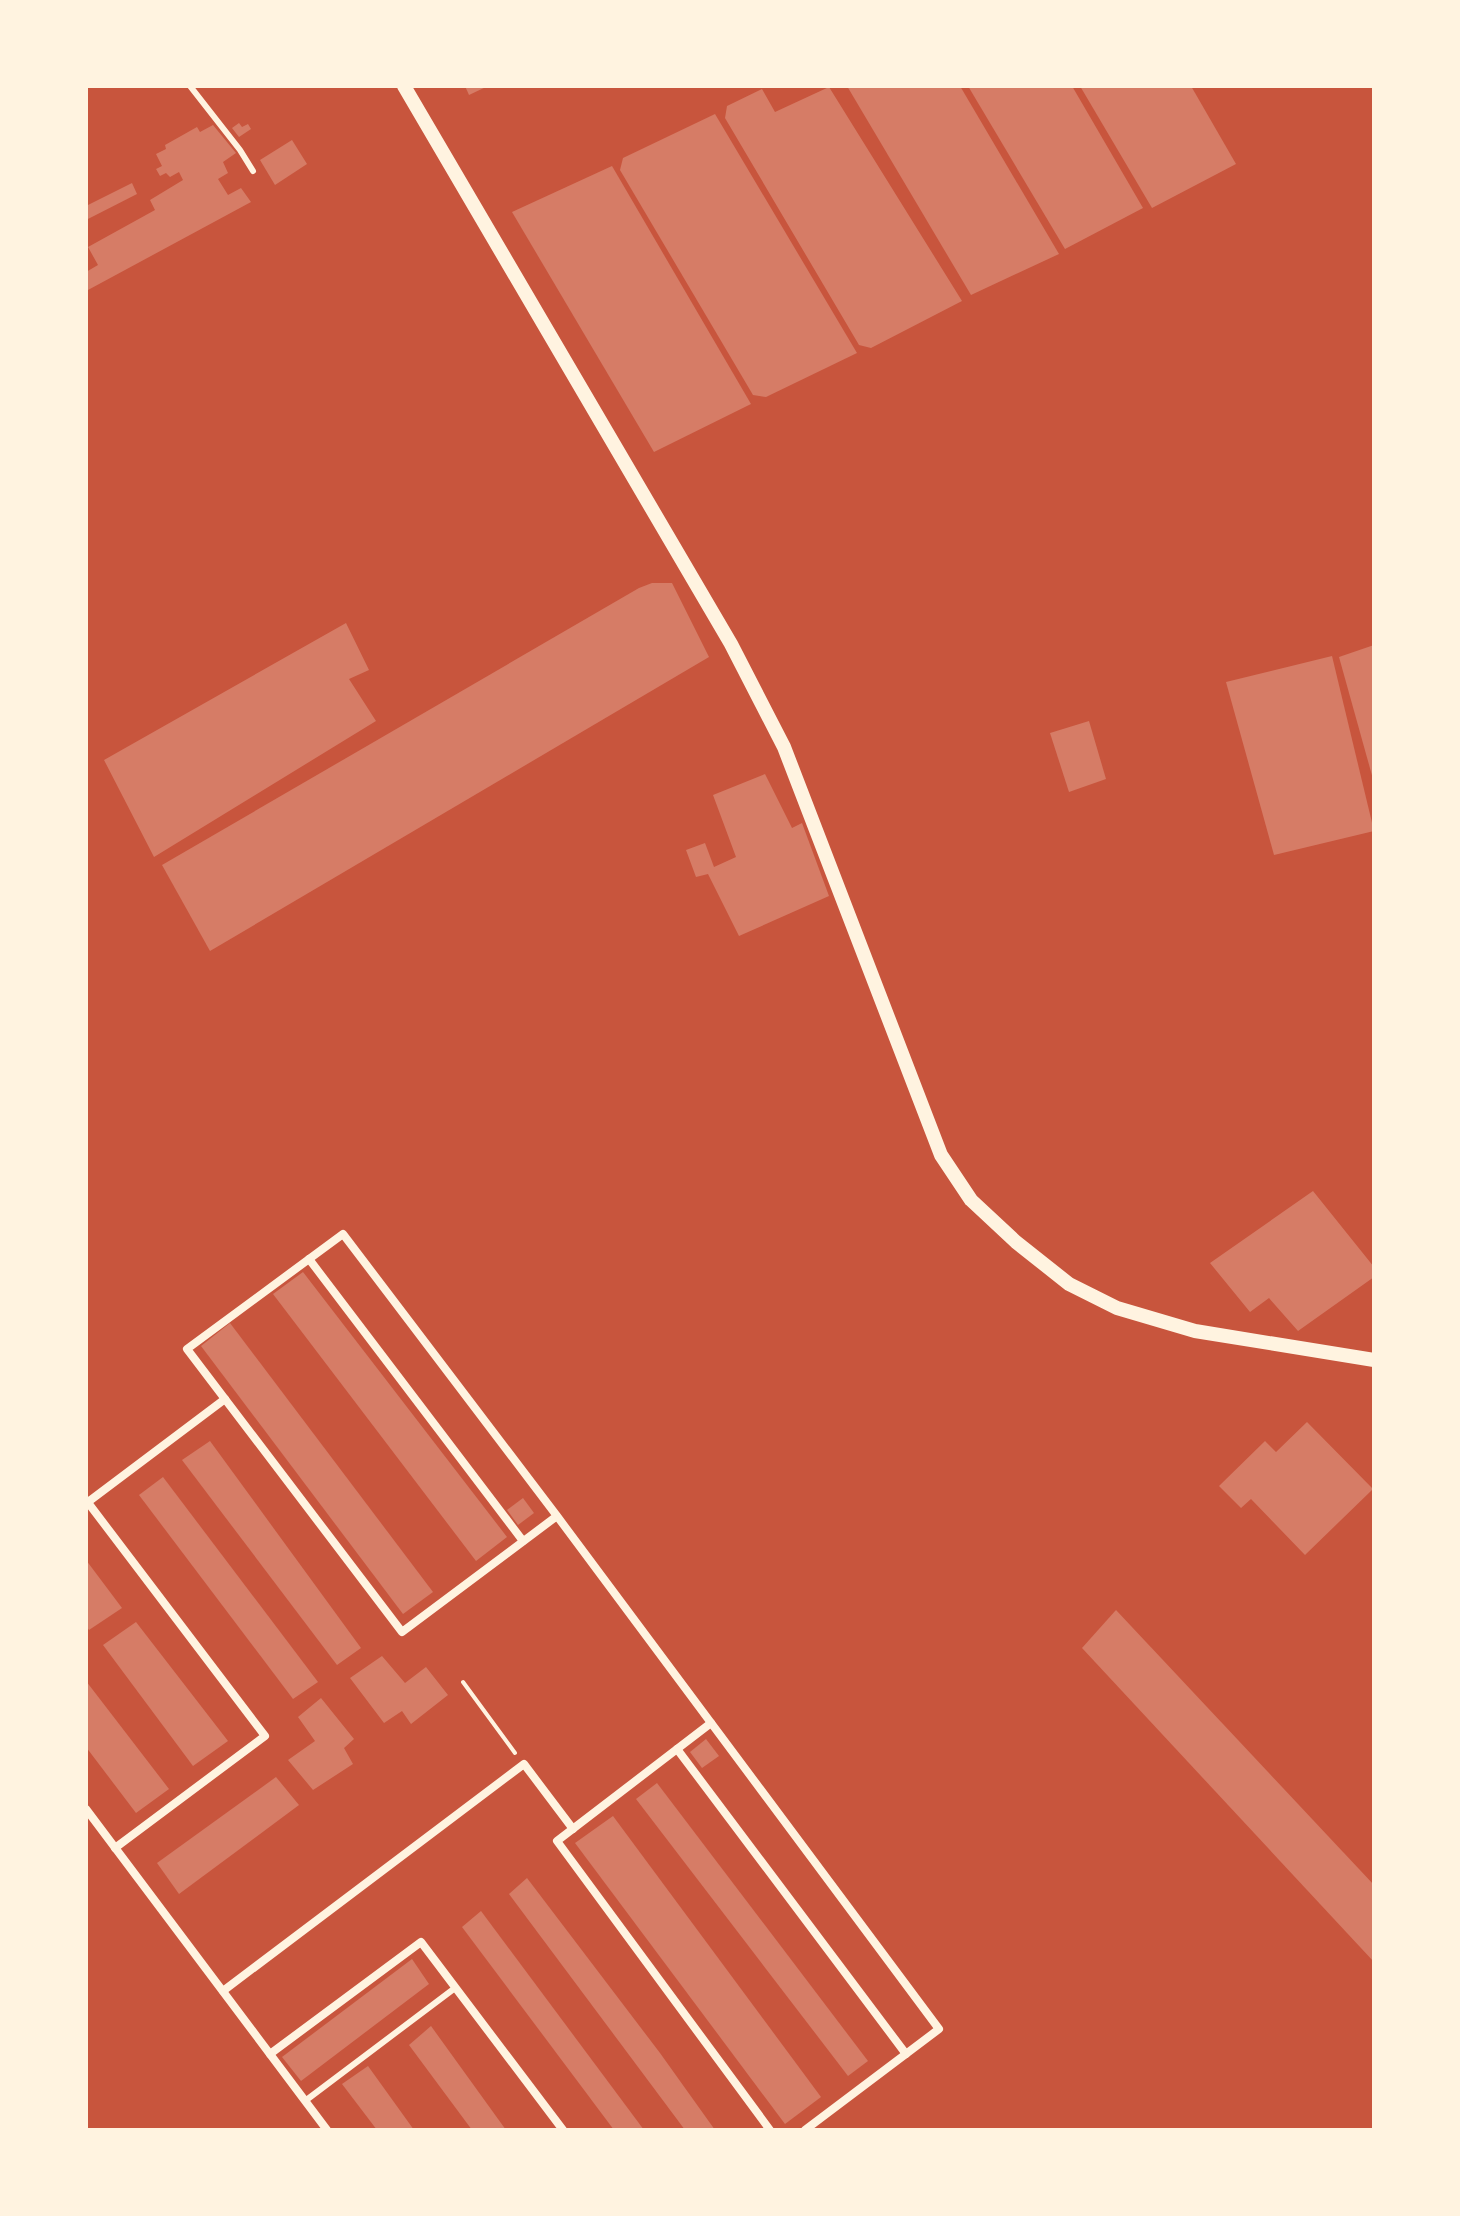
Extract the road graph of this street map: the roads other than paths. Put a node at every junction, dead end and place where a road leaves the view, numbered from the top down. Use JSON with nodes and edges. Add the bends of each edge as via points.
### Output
{"nodes":[{"id":1,"x":190,"y":86,"type":"edge"},
{"id":2,"x":404,"y":86,"type":"edge"},
{"id":3,"x":253,"y":171,"type":"dead end"},
{"id":4,"x":309,"y":1259,"type":"junction"},
{"id":5,"x":1374,"y":1360,"type":"edge"},
{"id":6,"x":225,"y":1399,"type":"junction"},
{"id":7,"x":87,"y":1501,"type":"edge"},
{"id":8,"x":557,"y":1516,"type":"junction"},
{"id":9,"x":523,"y":1541,"type":"junction"},
{"id":10,"x":711,"y":1723,"type":"junction"},
{"id":11,"x":677,"y":1749,"type":"junction"},
{"id":12,"x":86,"y":1809,"type":"edge"},
{"id":13,"x":573,"y":1829,"type":"junction"},
{"id":14,"x":115,"y":1848,"type":"junction"},
{"id":15,"x":455,"y":1988,"type":"junction"},
{"id":16,"x":223,"y":1991,"type":"junction"},
{"id":17,"x":270,"y":2054,"type":"junction"},
{"id":18,"x":906,"y":2054,"type":"junction"},
{"id":19,"x":305,"y":2101,"type":"junction"},
{"id":20,"x":327,"y":2130,"type":"edge"},
{"id":21,"x":563,"y":2130,"type":"edge"},
{"id":22,"x":770,"y":2130,"type":"edge"},
{"id":23,"x":805,"y":2130,"type":"edge"}],
"edges":[{"from":1,"to":3,"type":"lane"},
{"from":2,"to":5,"type":"street","via":[[731,644],[784,747],[941,1155],[971,1200],[1069,1284],[1117,1308],[1195,1331]]},
{"from":4,"to":6,"type":"street","via":[[187,1349]]},
{"from":4,"to":8,"type":"street","via":[[343,1234]]},
{"from":4,"to":9,"type":"street"},
{"from":6,"to":7,"type":"street"},
{"from":6,"to":9,"type":"street","via":[[402,1632]]},
{"from":7,"to":14,"type":"street","via":[[265,1736]]},
{"from":8,"to":9,"type":"street"},
{"from":8,"to":10,"type":"street"},
{"from":10,"to":11,"type":"street"},
{"from":10,"to":18,"type":"street","via":[[939,2029]]},
{"from":11,"to":13,"type":"street"},
{"from":11,"to":18,"type":"street"},
{"from":12,"to":14,"type":"street"},
{"from":13,"to":16,"type":"street","via":[[524,1764]]},
{"from":13,"to":22,"type":"street","via":[[557,1841]]},
{"from":14,"to":16,"type":"street"},
{"from":15,"to":17,"type":"street","via":[[421,1942]]},
{"from":15,"to":19,"type":"lane"},
{"from":15,"to":21,"type":"street"},
{"from":16,"to":17,"type":"street"},
{"from":17,"to":19,"type":"street"},
{"from":18,"to":23,"type":"street"},
{"from":19,"to":20,"type":"street"}]}
